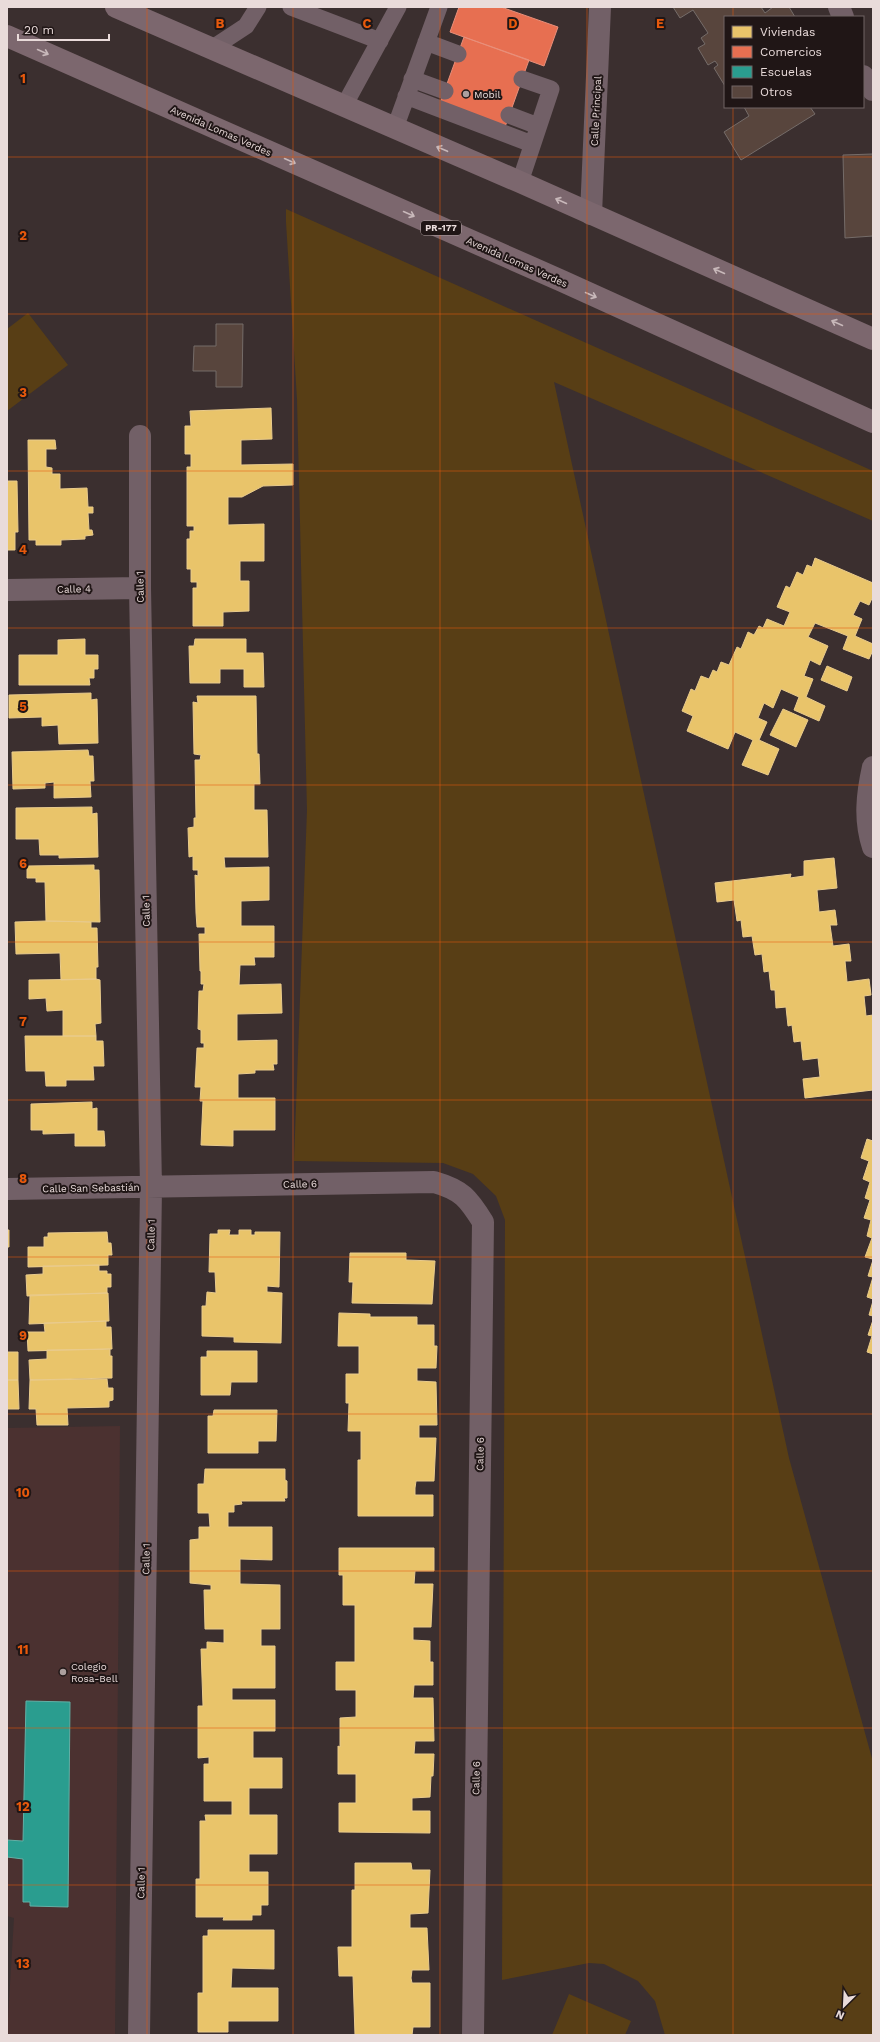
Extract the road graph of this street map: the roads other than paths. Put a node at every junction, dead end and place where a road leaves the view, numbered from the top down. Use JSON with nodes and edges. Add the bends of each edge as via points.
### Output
{"nodes":[{"id":1,"x":116,"y":7,"type":"edge"},
{"id":2,"x":258,"y":7,"type":"edge"},
{"id":3,"x":291,"y":7,"type":"edge"},
{"id":4,"x":398,"y":7,"type":"edge"},
{"id":5,"x":439,"y":7,"type":"edge"},
{"id":6,"x":600,"y":7,"type":"edge"},
{"id":7,"x":7,"y":36,"type":"edge"},
{"id":8,"x":380,"y":41,"type":"junction"},
{"id":9,"x":426,"y":42,"type":"junction"},
{"id":10,"x":211,"y":49,"type":"junction"},
{"id":11,"x":458,"y":54,"type":"dead end"},
{"id":12,"x":864,"y":77,"type":"edge"},
{"id":13,"x":412,"y":79,"type":"junction"},
{"id":14,"x":522,"y":79,"type":"dead end"},
{"id":15,"x":873,"y":90,"type":"edge"},
{"id":16,"x":445,"y":91,"type":"dead end"},
{"id":17,"x":406,"y":96,"type":"junction"},
{"id":18,"x":344,"y":106,"type":"junction"},
{"id":19,"x":509,"y":115,"type":"dead end"},
{"id":20,"x":538,"y":126,"type":"junction"},
{"id":21,"x":394,"y":128,"type":"junction"},
{"id":22,"x":532,"y":144,"type":"junction"},
{"id":23,"x":520,"y":182,"type":"junction"},
{"id":24,"x":591,"y":214,"type":"junction"},
{"id":25,"x":873,"y":339,"type":"edge"},
{"id":26,"x":873,"y":422,"type":"edge"},
{"id":27,"x":140,"y":436,"type":"dead end"},
{"id":28,"x":140,"y":588,"type":"junction"},
{"id":29,"x":7,"y":590,"type":"edge"},
{"id":30,"x":873,"y":767,"type":"edge"},
{"id":31,"x":873,"y":847,"type":"edge"},
{"id":32,"x":151,"y":1187,"type":"junction"},
{"id":33,"x":7,"y":1190,"type":"edge"},
{"id":34,"x":139,"y":2035,"type":"edge"},
{"id":35,"x":473,"y":2035,"type":"edge"}],
"edges":[{"from":1,"to":10,"type":"highway"},
{"from":2,"to":10,"type":"lane","via":[[246,26]]},
{"from":3,"to":8,"type":"lane"},
{"from":4,"to":8,"type":"lane"},
{"from":5,"to":9,"type":"lane"},
{"from":6,"to":24,"type":"street","name":"Calle Principal"},
{"from":7,"to":26,"type":"highway","name":"Avenida Lomas Verdes","number":"PR-177","one_way":true,"via":[[562,281]]},
{"from":8,"to":18,"type":"lane"},
{"from":9,"to":11,"type":"lane"},
{"from":9,"to":13,"type":"lane"},
{"from":10,"to":18,"type":"highway"},
{"from":12,"to":15,"type":"street"},
{"from":13,"to":16,"type":"lane"},
{"from":13,"to":17,"type":"lane"},
{"from":14,"to":20,"type":"lane","via":[[551,89]]},
{"from":17,"to":21,"type":"lane"},
{"from":17,"to":22,"type":"lane"},
{"from":18,"to":21,"type":"highway"},
{"from":19,"to":20,"type":"lane"},
{"from":20,"to":22,"type":"lane"},
{"from":23,"to":21,"type":"highway","one_way":true},
{"from":22,"to":23,"type":"lane"},
{"from":24,"to":23,"type":"highway","one_way":true},
{"from":25,"to":24,"type":"highway","one_way":true},
{"from":27,"to":28,"type":"street","name":"Calle 1"},
{"from":28,"to":29,"type":"street","name":"Calle 4"},
{"from":28,"to":32,"type":"street","name":"Calle 1"},
{"from":30,"to":31,"type":"street","via":[[867,793],[868,831]]},
{"from":32,"to":33,"type":"street","name":"Calle San Sebastián"},
{"from":32,"to":34,"type":"street","name":"Calle 1"},
{"from":32,"to":35,"type":"street","name":"Calle 6","via":[[434,1182],[454,1188],[472,1205],[483,1222]]}]}
